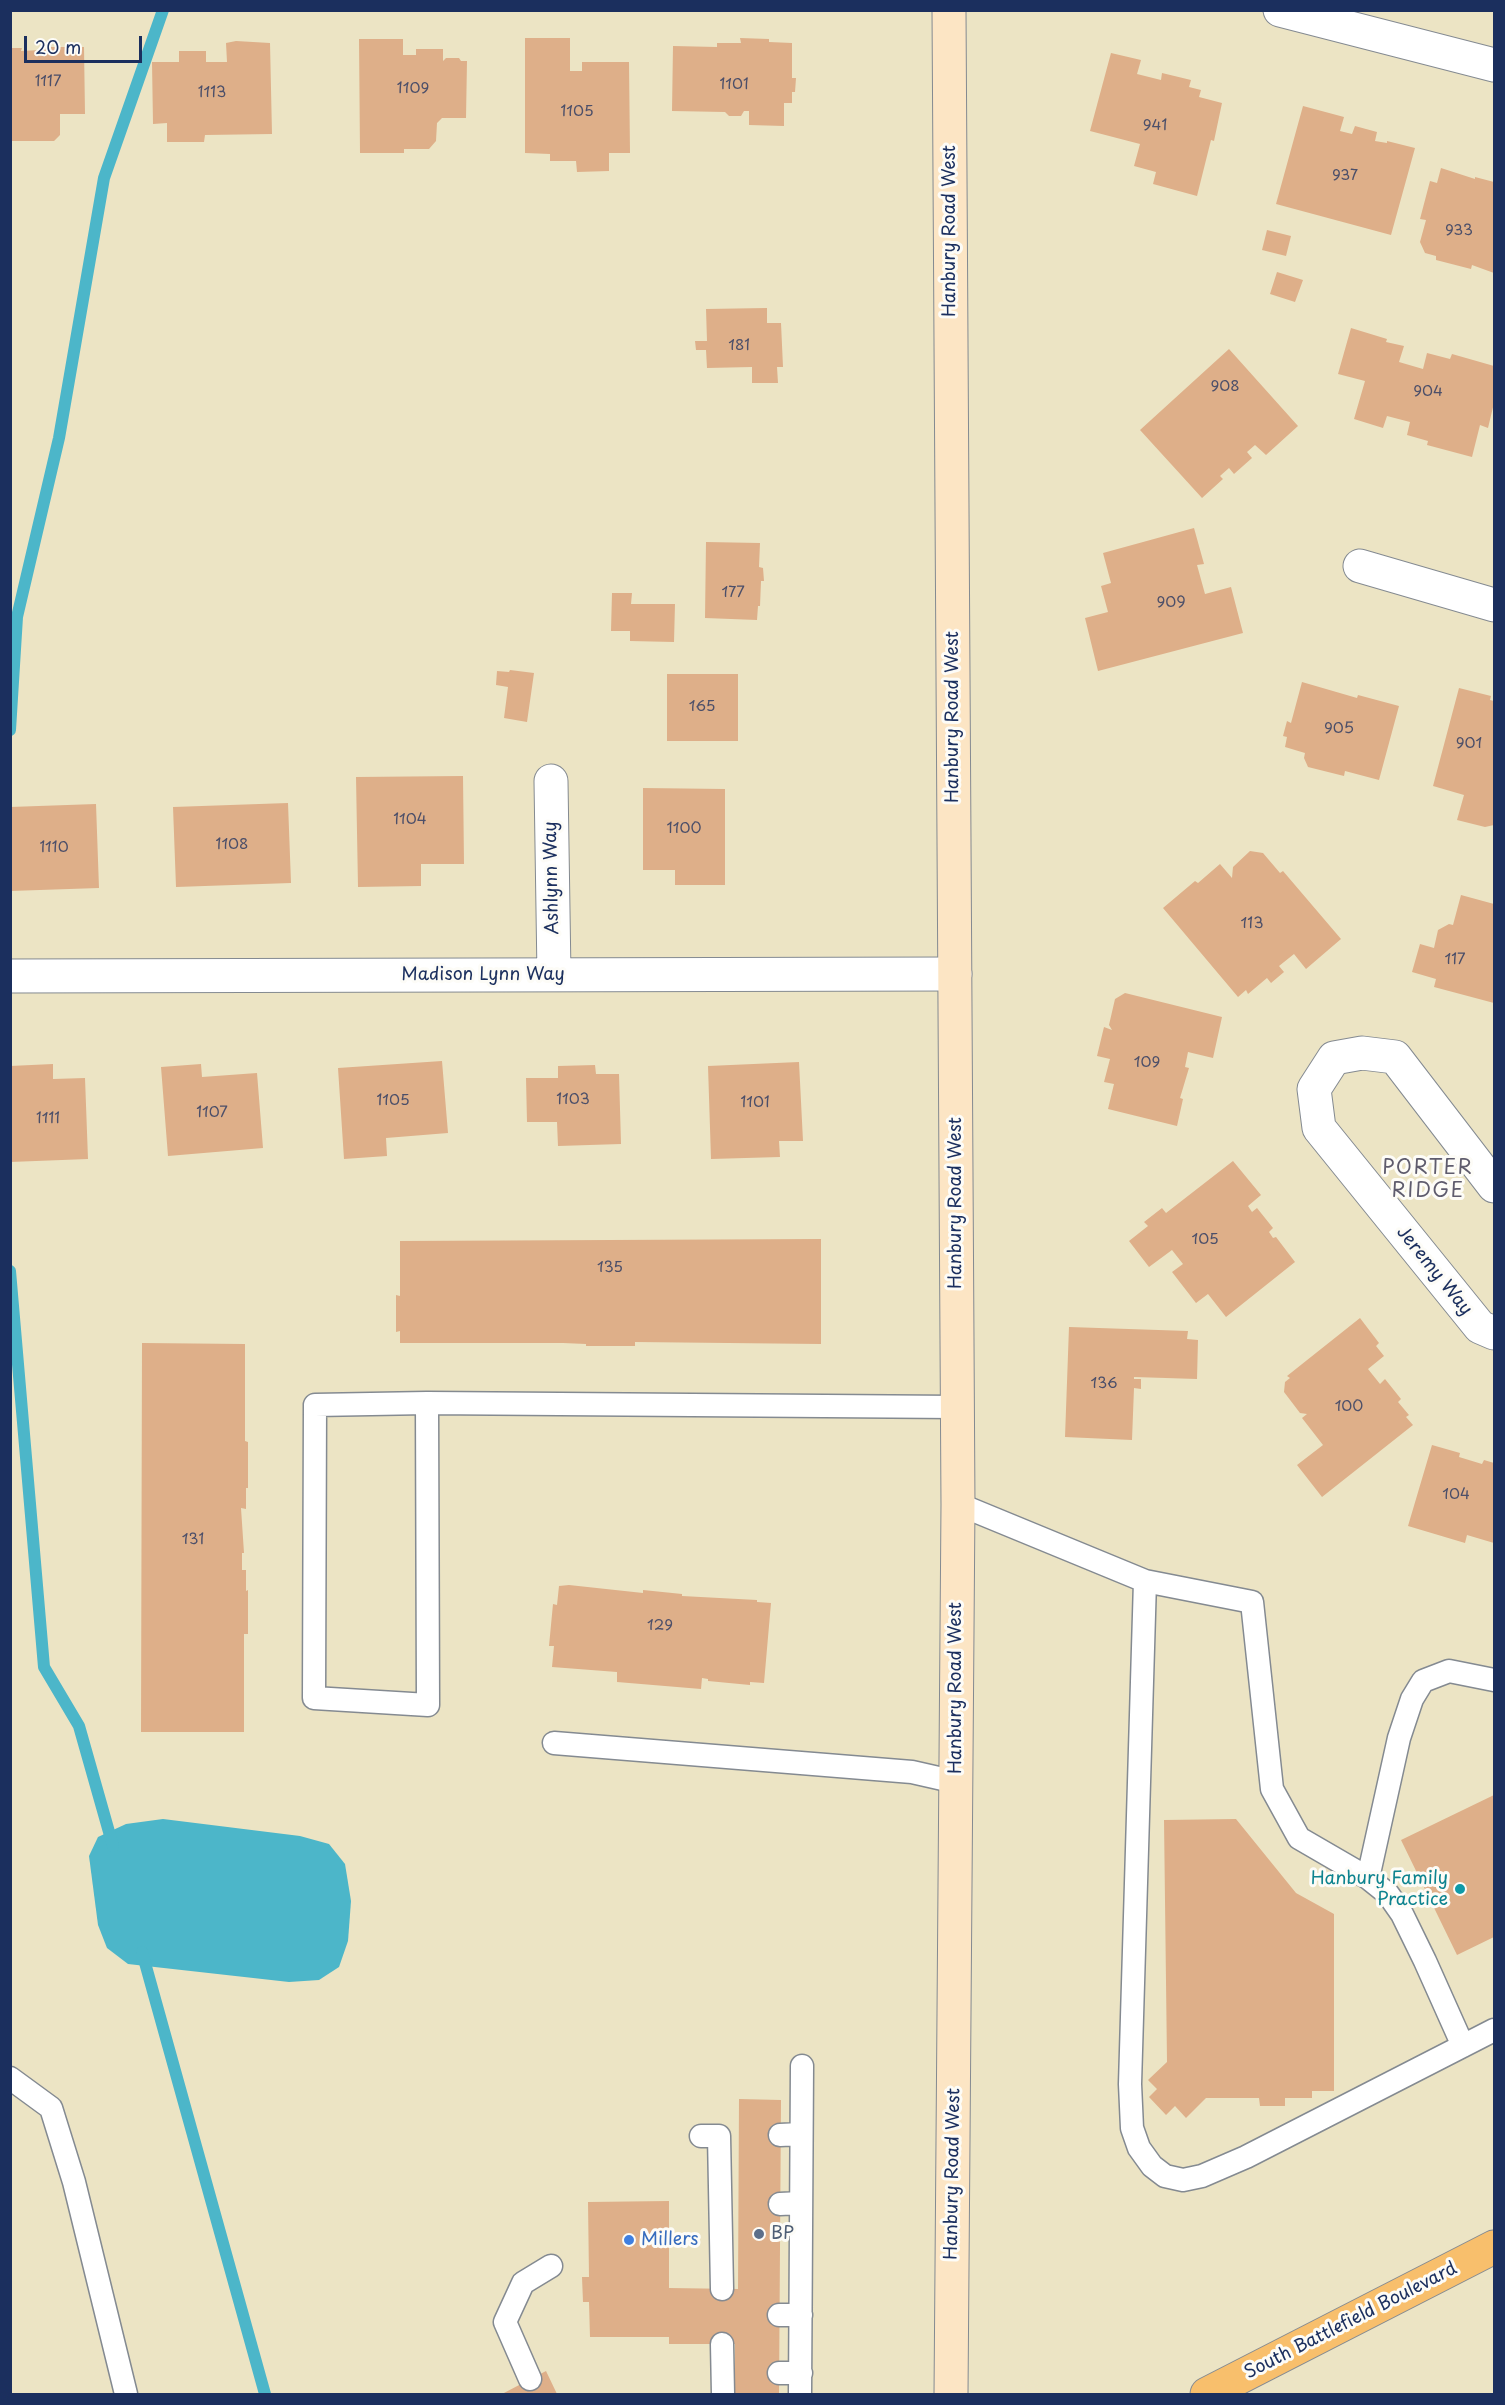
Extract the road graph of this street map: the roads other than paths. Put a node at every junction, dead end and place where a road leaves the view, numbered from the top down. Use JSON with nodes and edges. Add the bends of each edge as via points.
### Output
{"nodes":[{"id":1,"x":949,"y":10,"type":"edge"},
{"id":2,"x":1280,"y":10,"type":"edge"},
{"id":3,"x":1494,"y":65,"type":"edge"},
{"id":4,"x":1360,"y":566,"type":"dead end"},
{"id":5,"x":1494,"y":605,"type":"edge"},
{"id":6,"x":551,"y":781,"type":"dead end"},
{"id":7,"x":955,"y":974,"type":"junction"},
{"id":8,"x":554,"y":975,"type":"junction"},
{"id":9,"x":10,"y":976,"type":"edge"},
{"id":10,"x":1483,"y":1148,"type":"edge"},
{"id":11,"x":1494,"y":1186,"type":"edge"},
{"id":12,"x":1494,"y":1332,"type":"edge"},
{"id":13,"x":427,"y":1403,"type":"junction"},
{"id":14,"x":957,"y":1407,"type":"junction"},
{"id":15,"x":958,"y":1504,"type":"junction"},
{"id":16,"x":1145,"y":1581,"type":"junction"},
{"id":17,"x":1494,"y":1680,"type":"edge"},
{"id":18,"x":554,"y":1743,"type":"dead end"},
{"id":19,"x":956,"y":1782,"type":"junction"},
{"id":20,"x":1368,"y":1878,"type":"junction"},
{"id":21,"x":1494,"y":2030,"type":"edge"},
{"id":22,"x":1463,"y":2046,"type":"junction"},
{"id":23,"x":802,"y":2066,"type":"dead end"},
{"id":24,"x":10,"y":2078,"type":"edge"},
{"id":25,"x":720,"y":2136,"type":"dead end"},
{"id":26,"x":1494,"y":2247,"type":"edge"},
{"id":27,"x":551,"y":2266,"type":"dead end"},
{"id":28,"x":722,"y":2289,"type":"dead end"},
{"id":29,"x":722,"y":2344,"type":"dead end"},
{"id":30,"x":531,"y":2379,"type":"dead end"},
{"id":31,"x":793,"y":2380,"type":"edge"},
{"id":32,"x":727,"y":2381,"type":"edge"},
{"id":33,"x":126,"y":2394,"type":"edge"},
{"id":34,"x":951,"y":2394,"type":"edge"},
{"id":35,"x":1207,"y":2394,"type":"edge"}],
"edges":[{"from":1,"to":7,"type":"main road","name":"Hanbury Road West"},
{"from":2,"to":3,"type":"street"},
{"from":4,"to":5,"type":"street"},
{"from":6,"to":8,"type":"street","name":"Ashlynn Way"},
{"from":7,"to":8,"type":"street","name":"Madison Lynn Way"},
{"from":7,"to":14,"type":"main road","name":"Hanbury Road West"},
{"from":8,"to":9,"type":"street","name":"Madison Lynn Way"},
{"from":10,"to":11,"type":"street","name":"Jeremy Way"},
{"from":10,"to":12,"type":"street","name":"Jeremy Way","via":[[1395,1057],[1362,1053],[1334,1058],[1314,1089],[1319,1128],[1480,1327]]},
{"from":13,"to":13,"type":"lane","via":[[315,1405],[314,1698],[428,1705]]},
{"from":13,"to":14,"type":"lane"},
{"from":14,"to":15,"type":"main road","name":"Hanbury Road West"},
{"from":15,"to":16,"type":"lane"},
{"from":15,"to":19,"type":"main road","name":"Hanbury Road West"},
{"from":16,"to":20,"type":"lane","via":[[1252,1602],[1272,1789],[1299,1838]]},
{"from":16,"to":22,"type":"lane","via":[[1130,2085],[1132,2128],[1139,2148],[1165,2176],[1183,2180],[1202,2176]]},
{"from":17,"to":20,"type":"lane","via":[[1449,1671],[1423,1681],[1412,1699],[1399,1738]]},
{"from":18,"to":19,"type":"lane","via":[[912,1772]]},
{"from":19,"to":34,"type":"main road","name":"Hanbury Road West"},
{"from":20,"to":22,"type":"lane","via":[[1388,1894],[1402,1914]]},
{"from":21,"to":22,"type":"lane"},
{"from":23,"to":31,"type":"lane","via":[[791,2134]]},
{"from":24,"to":33,"type":"lane","via":[[51,2108],[74,2182]]},
{"from":25,"to":28,"type":"lane","via":[[730,2205],[730,2265]]},
{"from":26,"to":35,"type":"main road","name":"South Battlefield Boulevard"},
{"from":27,"to":30,"type":"lane","via":[[523,2283],[505,2322]]},
{"from":29,"to":32,"type":"lane"}]}
